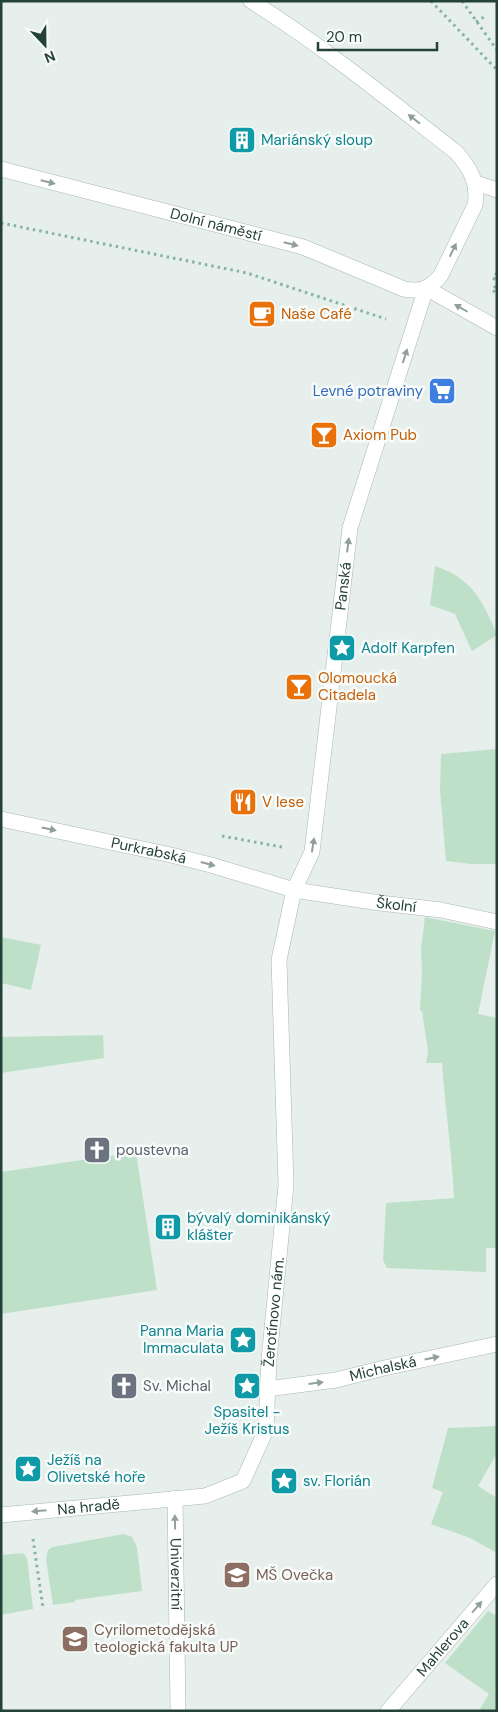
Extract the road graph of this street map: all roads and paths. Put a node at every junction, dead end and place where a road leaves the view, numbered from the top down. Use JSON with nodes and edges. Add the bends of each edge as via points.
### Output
{"nodes":[{"id":1,"x":250,"y":1,"type":"edge"},
{"id":2,"x":431,"y":1,"type":"edge"},
{"id":3,"x":462,"y":1,"type":"edge"},
{"id":4,"x":274,"y":8,"type":"edge"},
{"id":5,"x":484,"y":17,"type":"dead end"},
{"id":6,"x":476,"y":22,"type":"junction"},
{"id":7,"x":497,"y":50,"type":"edge"},
{"id":8,"x":497,"y":70,"type":"edge"},
{"id":9,"x":1,"y":170,"type":"edge"},
{"id":10,"x":476,"y":183,"type":"junction"},
{"id":11,"x":497,"y":190,"type":"edge"},
{"id":12,"x":1,"y":223,"type":"edge"},
{"id":13,"x":497,"y":273,"type":"edge"},
{"id":14,"x":497,"y":281,"type":"edge"},
{"id":15,"x":497,"y":285,"type":"edge"},
{"id":16,"x":426,"y":288,"type":"junction"},
{"id":17,"x":497,"y":294,"type":"edge"},
{"id":18,"x":388,"y":320,"type":"dead end"},
{"id":19,"x":497,"y":328,"type":"edge"},
{"id":20,"x":1,"y":819,"type":"edge"},
{"id":21,"x":218,"y":835,"type":"dead end"},
{"id":22,"x":288,"y":848,"type":"dead end"},
{"id":23,"x":294,"y":890,"type":"junction"},
{"id":24,"x":497,"y":922,"type":"edge"},
{"id":25,"x":497,"y":1344,"type":"edge"},
{"id":26,"x":267,"y":1389,"type":"junction"},
{"id":27,"x":175,"y":1498,"type":"junction"},
{"id":28,"x":29,"y":1512,"type":"junction"},
{"id":29,"x":1,"y":1515,"type":"edge"},
{"id":30,"x":497,"y":1584,"type":"edge"},
{"id":31,"x":43,"y":1608,"type":"dead end"},
{"id":32,"x":178,"y":1711,"type":"edge"},
{"id":33,"x":388,"y":1711,"type":"edge"}],
"edges":[{"from":1,"to":4,"type":"street"},
{"from":2,"to":8,"type":"path"},
{"from":3,"to":6,"type":"path"},
{"from":10,"to":4,"type":"street","one_way":true,"via":[[456,152]]},
{"from":5,"to":6,"type":"path"},
{"from":6,"to":7,"type":"path"},
{"from":9,"to":16,"type":"street","name":"Dolní náměstí","one_way":true,"via":[[303,247],[404,289],[416,291]]},
{"from":10,"to":11,"type":"street"},
{"from":16,"to":10,"type":"street","one_way":true,"via":[[441,275],[475,205]]},
{"from":12,"to":18,"type":"path","via":[[247,274]]},
{"from":13,"to":14,"type":"path","via":[[493,278]]},
{"from":15,"to":17,"type":"path","via":[[492,290]]},
{"from":19,"to":16,"type":"street","name":"Dolní náměstí","one_way":true},
{"from":23,"to":16,"type":"street","name":"Panská","one_way":true,"via":[[312,852],[350,528]]},
{"from":20,"to":23,"type":"street","name":"Purkrabská","one_way":true,"via":[[171,855]]},
{"from":21,"to":22,"type":"path"},
{"from":23,"to":24,"type":"street","name":"Školní","via":[[441,910]]},
{"from":23,"to":26,"type":"street","name":"Žerotínovo nám.","via":[[279,960],[286,1185]]},
{"from":26,"to":25,"type":"street","name":"Michalská","one_way":true,"via":[[336,1380]]},
{"from":26,"to":27,"type":"street","name":"Žerotínovo nám.","via":[[266,1430],[243,1481],[205,1496]]},
{"from":27,"to":28,"type":"street","name":"Na hradě","one_way":true},
{"from":32,"to":27,"type":"street","name":"Univerzitní","one_way":true},
{"from":28,"to":29,"type":"street","name":"Na hradě"},
{"from":28,"to":31,"type":"path"},
{"from":33,"to":30,"type":"street","name":"Mahlerova","one_way":true}]}
